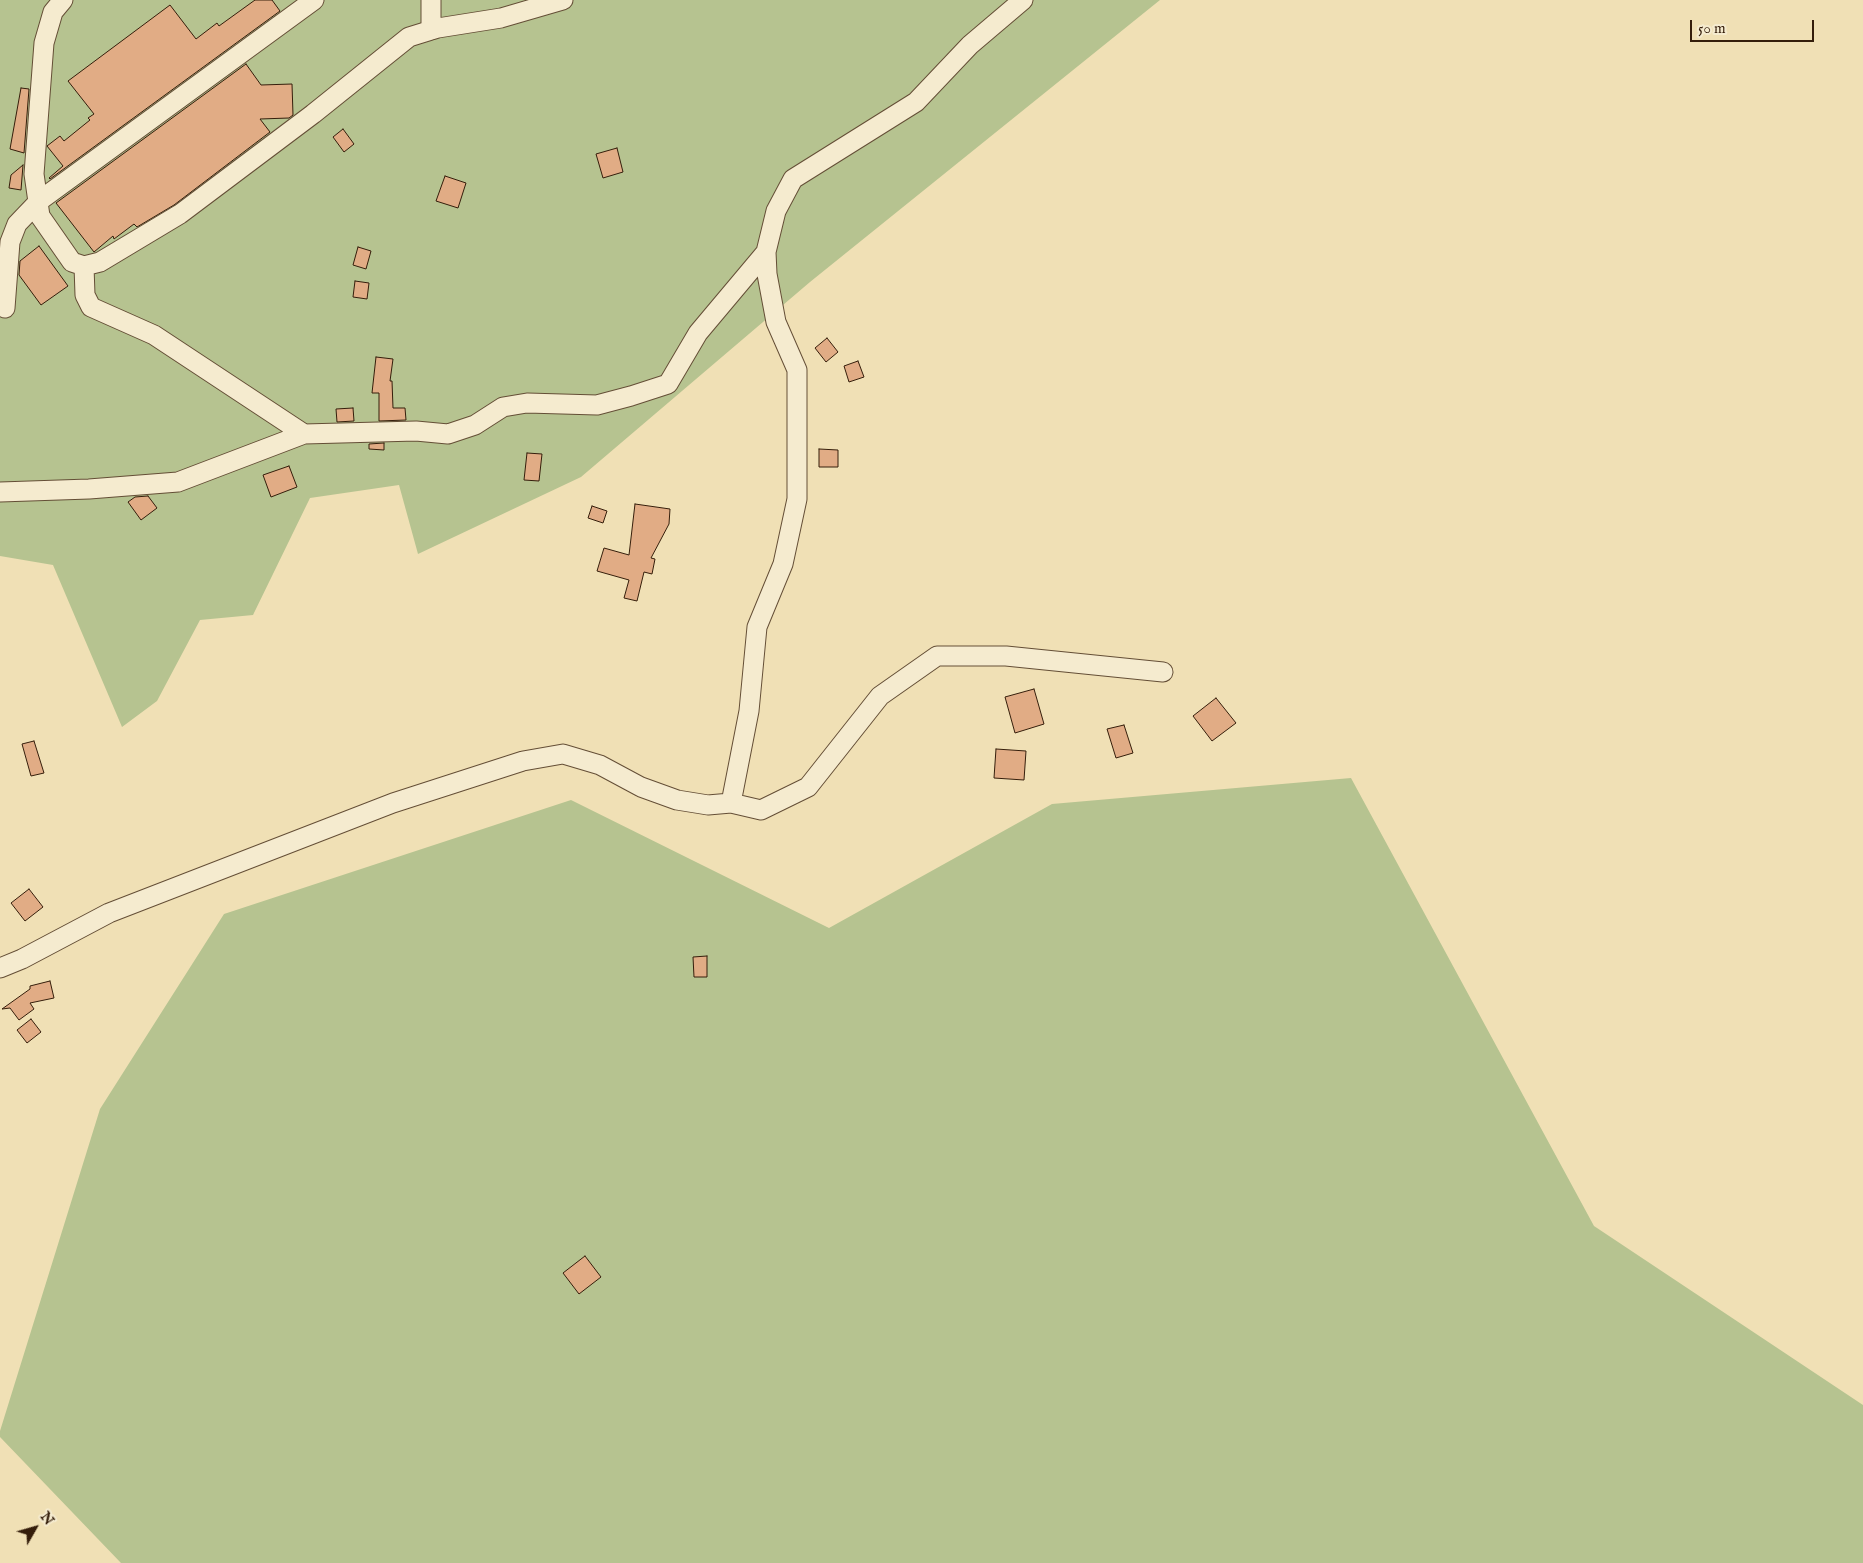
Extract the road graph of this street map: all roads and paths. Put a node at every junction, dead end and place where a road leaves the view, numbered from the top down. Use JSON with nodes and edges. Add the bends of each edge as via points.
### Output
{"nodes":[{"id":1,"x":63,"y":0,"type":"edge"},
{"id":2,"x":314,"y":0,"type":"edge"},
{"id":3,"x":430,"y":0,"type":"edge"},
{"id":4,"x":563,"y":0,"type":"edge"},
{"id":5,"x":1023,"y":0,"type":"edge"},
{"id":6,"x":431,"y":30,"type":"junction"},
{"id":7,"x":39,"y":201,"type":"junction"},
{"id":8,"x":766,"y":252,"type":"junction"},
{"id":9,"x":84,"y":266,"type":"junction"},
{"id":10,"x":0,"y":305,"type":"edge"},
{"id":11,"x":304,"y":434,"type":"junction"},
{"id":12,"x":0,"y":492,"type":"edge"},
{"id":13,"x":1163,"y":672,"type":"dead end"},
{"id":14,"x":731,"y":803,"type":"junction"},
{"id":15,"x":0,"y":968,"type":"edge"}],
"edges":[{"from":1,"to":7,"type":"street","via":[[53,12],[44,43],[34,174]]},
{"from":2,"to":7,"type":"street"},
{"from":3,"to":6,"type":"street"},
{"from":4,"to":6,"type":"street","via":[[501,18]]},
{"from":5,"to":8,"type":"street","via":[[970,45],[916,102],[794,179],[776,211]]},
{"from":6,"to":9,"type":"street","via":[[409,38],[180,214],[100,262]]},
{"from":7,"to":9,"type":"street","via":[[40,216],[72,262]]},
{"from":7,"to":10,"type":"street","via":[[17,224],[10,242],[5,308]]},
{"from":8,"to":11,"type":"street","via":[[698,333],[668,384],[596,405],[527,403],[503,407],[476,425],[448,434],[416,431]]},
{"from":8,"to":14,"type":"street","via":[[776,322],[797,370],[797,499],[783,564],[757,627],[749,711]]},
{"from":9,"to":11,"type":"street","via":[[85,295],[91,308],[154,335]]},
{"from":11,"to":12,"type":"street","via":[[178,482]]},
{"from":13,"to":14,"type":"street","via":[[1006,656],[937,656],[880,696],[808,787],[761,810]]},
{"from":14,"to":15,"type":"street","via":[[708,805],[677,800],[641,787],[600,765],[563,754],[523,761],[393,803],[109,913]]}]}
